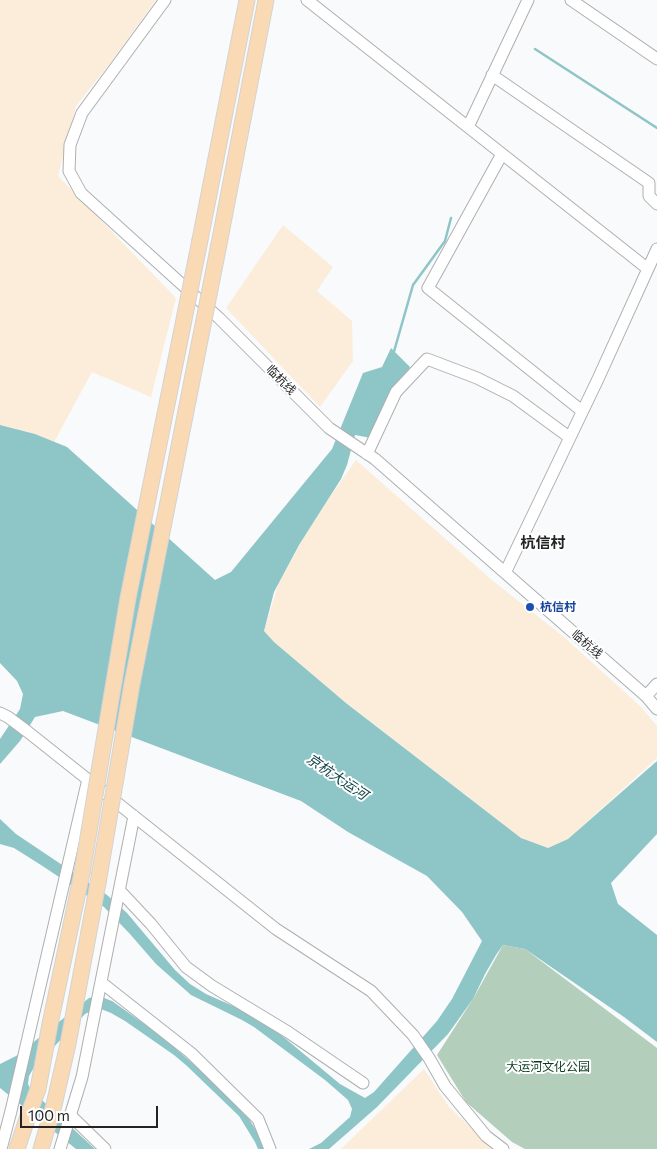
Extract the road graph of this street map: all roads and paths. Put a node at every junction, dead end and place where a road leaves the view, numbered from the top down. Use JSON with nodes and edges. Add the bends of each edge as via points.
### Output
{"nodes":[{"id":1,"x":165,"y":0,"type":"edge"},
{"id":2,"x":247,"y":0,"type":"edge"},
{"id":3,"x":266,"y":0,"type":"edge"},
{"id":4,"x":306,"y":0,"type":"edge"},
{"id":5,"x":528,"y":0,"type":"edge"},
{"id":6,"x":571,"y":0,"type":"edge"},
{"id":7,"x":657,"y":59,"type":"edge"},
{"id":8,"x":492,"y":75,"type":"junction"},
{"id":9,"x":468,"y":126,"type":"junction"},
{"id":10,"x":502,"y":154,"type":"junction"},
{"id":11,"x":657,"y":204,"type":"edge"},
{"id":12,"x":657,"y":249,"type":"edge"},
{"id":13,"x":648,"y":269,"type":"junction"},
{"id":14,"x":582,"y":411,"type":"junction"},
{"id":15,"x":569,"y":438,"type":"junction"},
{"id":16,"x":367,"y":454,"type":"junction"},
{"id":17,"x":505,"y":572,"type":"junction"},
{"id":18,"x":657,"y":684,"type":"edge"},
{"id":19,"x":646,"y":696,"type":"junction"},
{"id":20,"x":657,"y":709,"type":"edge"},
{"id":21,"x":4,"y":715,"type":"edge"},
{"id":22,"x":88,"y":779,"type":"junction"},
{"id":23,"x":134,"y":816,"type":"junction"},
{"id":24,"x":119,"y":897,"type":"junction"},
{"id":25,"x":102,"y":982,"type":"junction"},
{"id":26,"x":363,"y":1083,"type":"dead end"},
{"id":27,"x":68,"y":1119,"type":"junction"},
{"id":28,"x":61,"y":1145,"type":"edge"},
{"id":29,"x":1,"y":1149,"type":"edge"},
{"id":30,"x":17,"y":1149,"type":"edge"},
{"id":31,"x":40,"y":1149,"type":"edge"},
{"id":32,"x":105,"y":1149,"type":"edge"},
{"id":33,"x":270,"y":1149,"type":"edge"},
{"id":34,"x":503,"y":1149,"type":"edge"}],
"edges":[{"from":1,"to":16,"type":"street","name":"临杭线","via":[[82,113],[70,145],[69,171],[81,194],[218,318],[329,428]]},
{"from":2,"to":30,"type":"main road","bridge":true,"via":[[128,598],[77,896],[38,1089]]},
{"from":3,"to":31,"type":"main road","bridge":true,"via":[[132,684],[70,1035]]},
{"from":4,"to":9,"type":"street"},
{"from":5,"to":8,"type":"street"},
{"from":6,"to":7,"type":"street"},
{"from":8,"to":9,"type":"street"},
{"from":8,"to":11,"type":"street","via":[[649,183],[649,196]]},
{"from":9,"to":10,"type":"street"},
{"from":10,"to":13,"type":"street"},
{"from":10,"to":14,"type":"street","via":[[428,288]]},
{"from":12,"to":13,"type":"street"},
{"from":13,"to":14,"type":"street"},
{"from":14,"to":15,"type":"street"},
{"from":15,"to":16,"type":"street","via":[[513,396],[427,358],[396,392]]},
{"from":15,"to":17,"type":"street"},
{"from":16,"to":17,"type":"street","name":"临杭线"},
{"from":17,"to":19,"type":"street","name":"临杭线"},
{"from":18,"to":19,"type":"street"},
{"from":19,"to":20,"type":"street","name":"临杭线"},
{"from":21,"to":22,"type":"street"},
{"from":22,"to":23,"type":"street"},
{"from":22,"to":29,"type":"street"},
{"from":23,"to":24,"type":"street"},
{"from":23,"to":34,"type":"street","via":[[276,929],[371,991],[413,1034],[450,1093],[486,1136]]},
{"from":24,"to":25,"type":"street"},
{"from":24,"to":26,"type":"street","via":[[151,924],[186,967]]},
{"from":25,"to":27,"type":"street","via":[[82,1077]]},
{"from":25,"to":33,"type":"street","via":[[190,1053],[251,1112],[258,1119]]},
{"from":27,"to":28,"type":"street"},
{"from":27,"to":32,"type":"street"}]}
